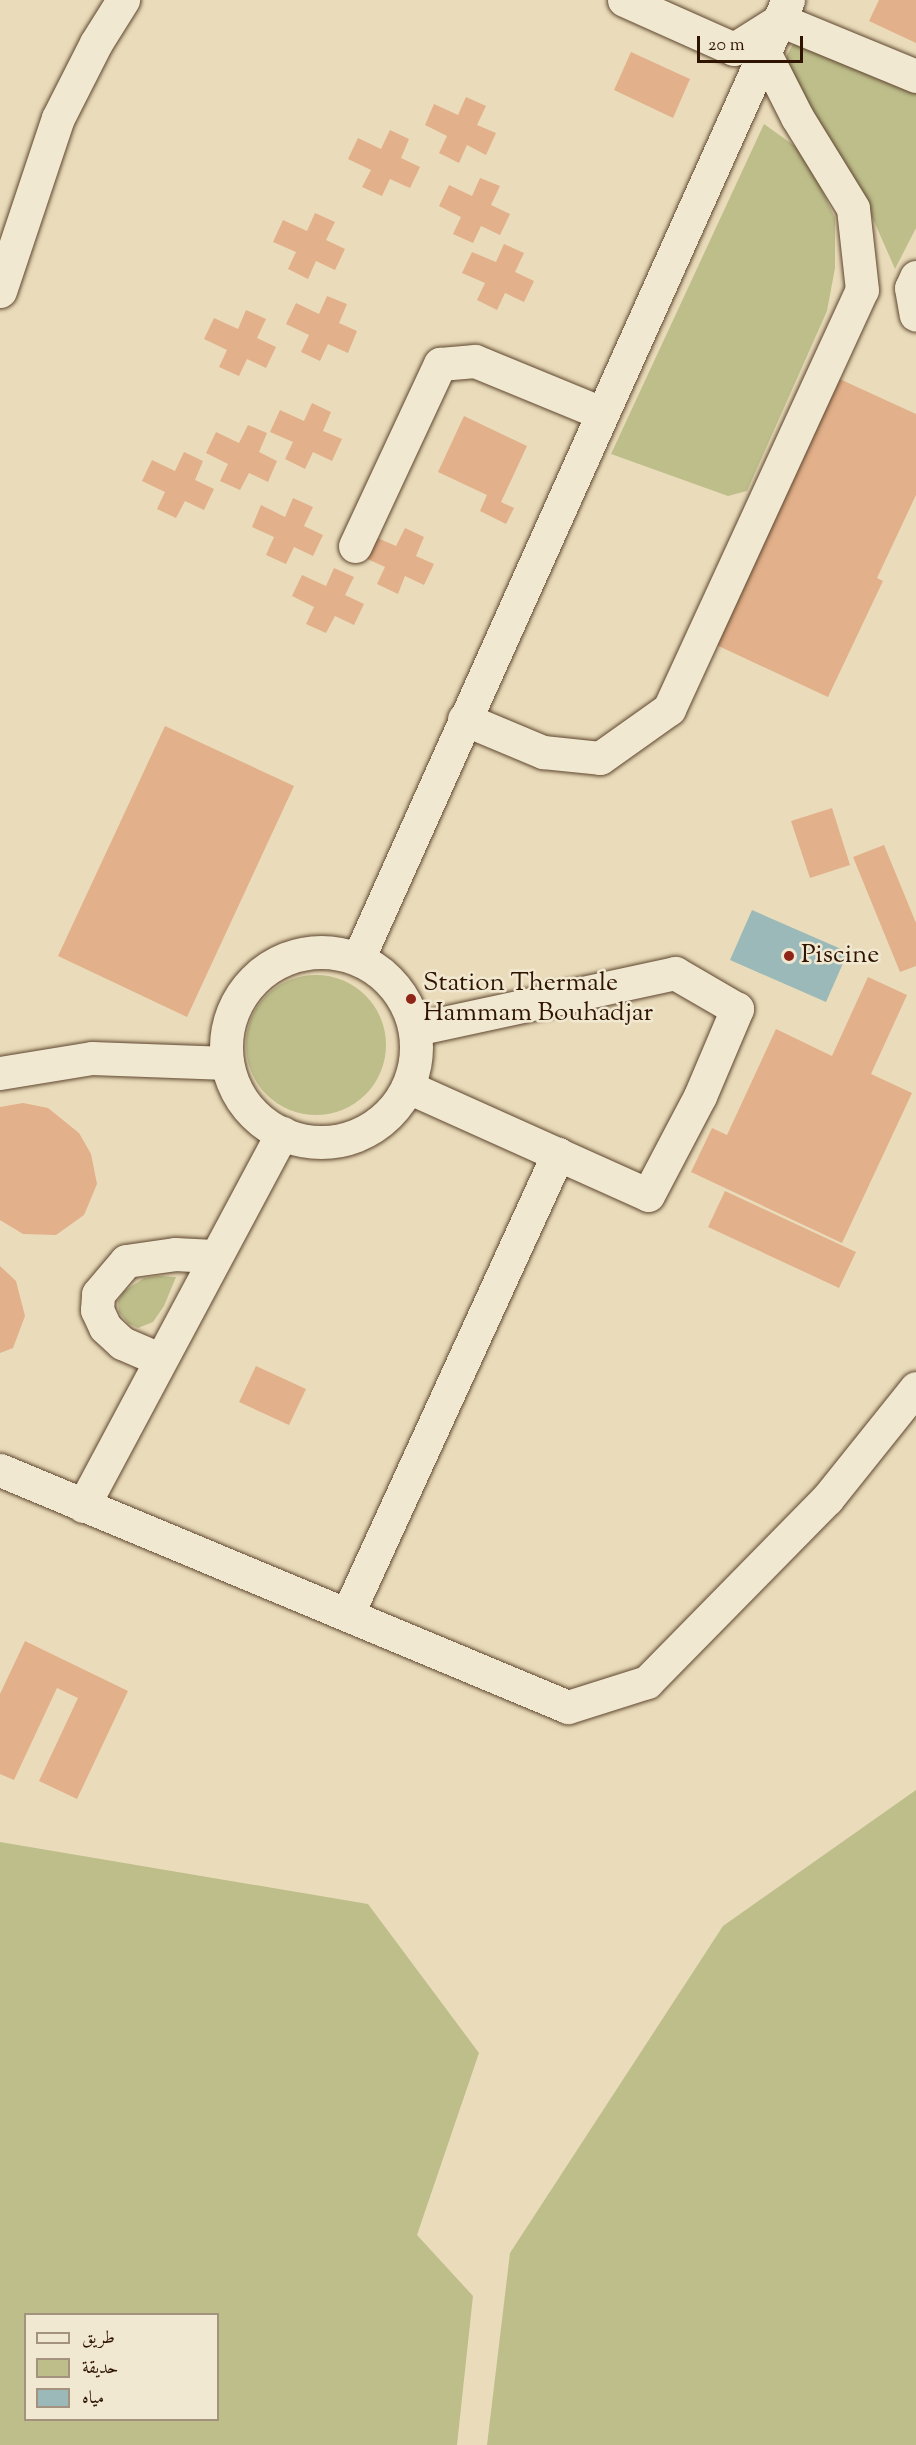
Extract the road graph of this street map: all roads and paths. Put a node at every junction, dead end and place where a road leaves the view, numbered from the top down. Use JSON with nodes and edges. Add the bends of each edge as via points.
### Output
{"nodes":[{"id":1,"x":123,"y":0,"type":"edge"},
{"id":2,"x":624,"y":0,"type":"edge"},
{"id":3,"x":784,"y":10,"type":"edge"},
{"id":4,"x":764,"y":52,"type":"junction"},
{"id":5,"x":916,"y":76,"type":"edge"},
{"id":6,"x":916,"y":277,"type":"edge"},
{"id":7,"x":0,"y":291,"type":"edge"},
{"id":8,"x":916,"y":315,"type":"edge"},
{"id":9,"x":602,"y":413,"type":"junction"},
{"id":10,"x":355,"y":546,"type":"dead end"},
{"id":11,"x":464,"y":718,"type":"junction"},
{"id":12,"x":358,"y":959,"type":"junction"},
{"id":13,"x":415,"y":1029,"type":"junction"},
{"id":14,"x":227,"y":1064,"type":"junction"},
{"id":15,"x":0,"y":1073,"type":"edge"},
{"id":16,"x":408,"y":1087,"type":"junction"},
{"id":17,"x":282,"y":1133,"type":"junction"},
{"id":18,"x":558,"y":1154,"type":"junction"},
{"id":19,"x":213,"y":1256,"type":"junction"},
{"id":20,"x":159,"y":1359,"type":"junction"},
{"id":21,"x":916,"y":1388,"type":"edge"},
{"id":22,"x":0,"y":1470,"type":"edge"},
{"id":23,"x":83,"y":1506,"type":"junction"},
{"id":24,"x":348,"y":1613,"type":"junction"}],
"edges":[{"from":1,"to":7,"type":"street","via":[[58,118]]},
{"from":2,"to":3,"type":"street","via":[[734,49]]},
{"from":3,"to":4,"type":"street"},
{"from":3,"to":5,"type":"street"},
{"from":4,"to":9,"type":"street"},
{"from":4,"to":11,"type":"street","via":[[797,117],[853,208],[862,290],[669,709],[600,758],[543,752]]},
{"from":6,"to":8,"type":"street","via":[[911,288]]},
{"from":9,"to":10,"type":"street","via":[[476,361],[440,364]]},
{"from":9,"to":11,"type":"street"},
{"from":11,"to":12,"type":"street"},
{"from":12,"to":13,"type":"street","via":[[391,983],[404,999]]},
{"from":12,"to":14,"type":"street","via":[[330,952],[301,954],[273,964],[251,982],[235,1006],[226,1034]]},
{"from":13,"to":16,"type":"street","via":[[416,1058]]},
{"from":13,"to":18,"type":"street","via":[[675,973],[737,1009],[700,1096],[648,1194]]},
{"from":14,"to":15,"type":"street","via":[[92,1058]]},
{"from":14,"to":17,"type":"street","via":[[237,1092],[256,1116]]},
{"from":16,"to":17,"type":"street","via":[[392,1112],[340,1140],[310,1142]]},
{"from":16,"to":18,"type":"street"},
{"from":17,"to":19,"type":"street"},
{"from":18,"to":24,"type":"street"},
{"from":19,"to":20,"type":"street"},
{"from":19,"to":20,"type":"street","via":[[175,1254],[126,1260],[98,1294],[97,1310],[105,1327],[122,1342]]},
{"from":20,"to":23,"type":"street"},
{"from":21,"to":24,"type":"street","via":[[827,1499],[647,1682],[568,1707]]},
{"from":22,"to":23,"type":"street"},
{"from":23,"to":24,"type":"street"}]}
